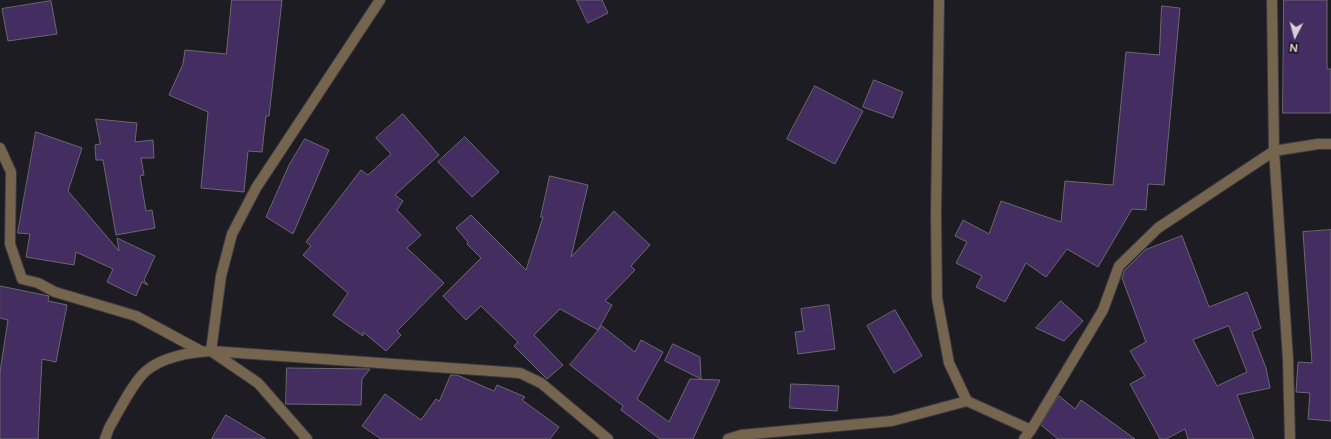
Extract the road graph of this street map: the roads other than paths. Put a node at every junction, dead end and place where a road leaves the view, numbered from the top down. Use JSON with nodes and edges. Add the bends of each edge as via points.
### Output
{"nodes":[{"id":1,"x":380,"y":0,"type":"edge"},
{"id":2,"x":939,"y":0,"type":"edge"},
{"id":3,"x":1272,"y":0,"type":"edge"},
{"id":4,"x":1331,"y":144,"type":"edge"},
{"id":5,"x":0,"y":148,"type":"edge"},
{"id":6,"x":1274,"y":151,"type":"junction"},
{"id":7,"x":206,"y":351,"type":"junction"},
{"id":8,"x":967,"y":401,"type":"junction"},
{"id":9,"x":1032,"y":430,"type":"junction"},
{"id":10,"x":105,"y":439,"type":"edge"},
{"id":11,"x":307,"y":439,"type":"edge"},
{"id":12,"x":608,"y":439,"type":"edge"},
{"id":13,"x":728,"y":439,"type":"edge"},
{"id":14,"x":1024,"y":439,"type":"edge"},
{"id":15,"x":1290,"y":439,"type":"edge"}],
"edges":[{"from":1,"to":7,"type":"street","via":[[256,188],[232,234]]},
{"from":2,"to":8,"type":"street","via":[[937,298],[949,363]]},
{"from":3,"to":6,"type":"street"},
{"from":4,"to":6,"type":"street"},
{"from":5,"to":7,"type":"street","via":[[11,172],[10,244],[22,279],[38,283],[55,292],[136,316]]},
{"from":6,"to":9,"type":"street","via":[[1158,228],[1119,266],[1103,310]]},
{"from":6,"to":15,"type":"street","via":[[1288,359]]},
{"from":7,"to":10,"type":"street","via":[[162,361],[146,371],[109,428]]},
{"from":7,"to":11,"type":"street","via":[[258,383]]},
{"from":7,"to":12,"type":"street","via":[[520,373],[541,383]]},
{"from":8,"to":9,"type":"street"},
{"from":8,"to":13,"type":"street","via":[[892,421],[741,435]]},
{"from":9,"to":14,"type":"street"}]}
